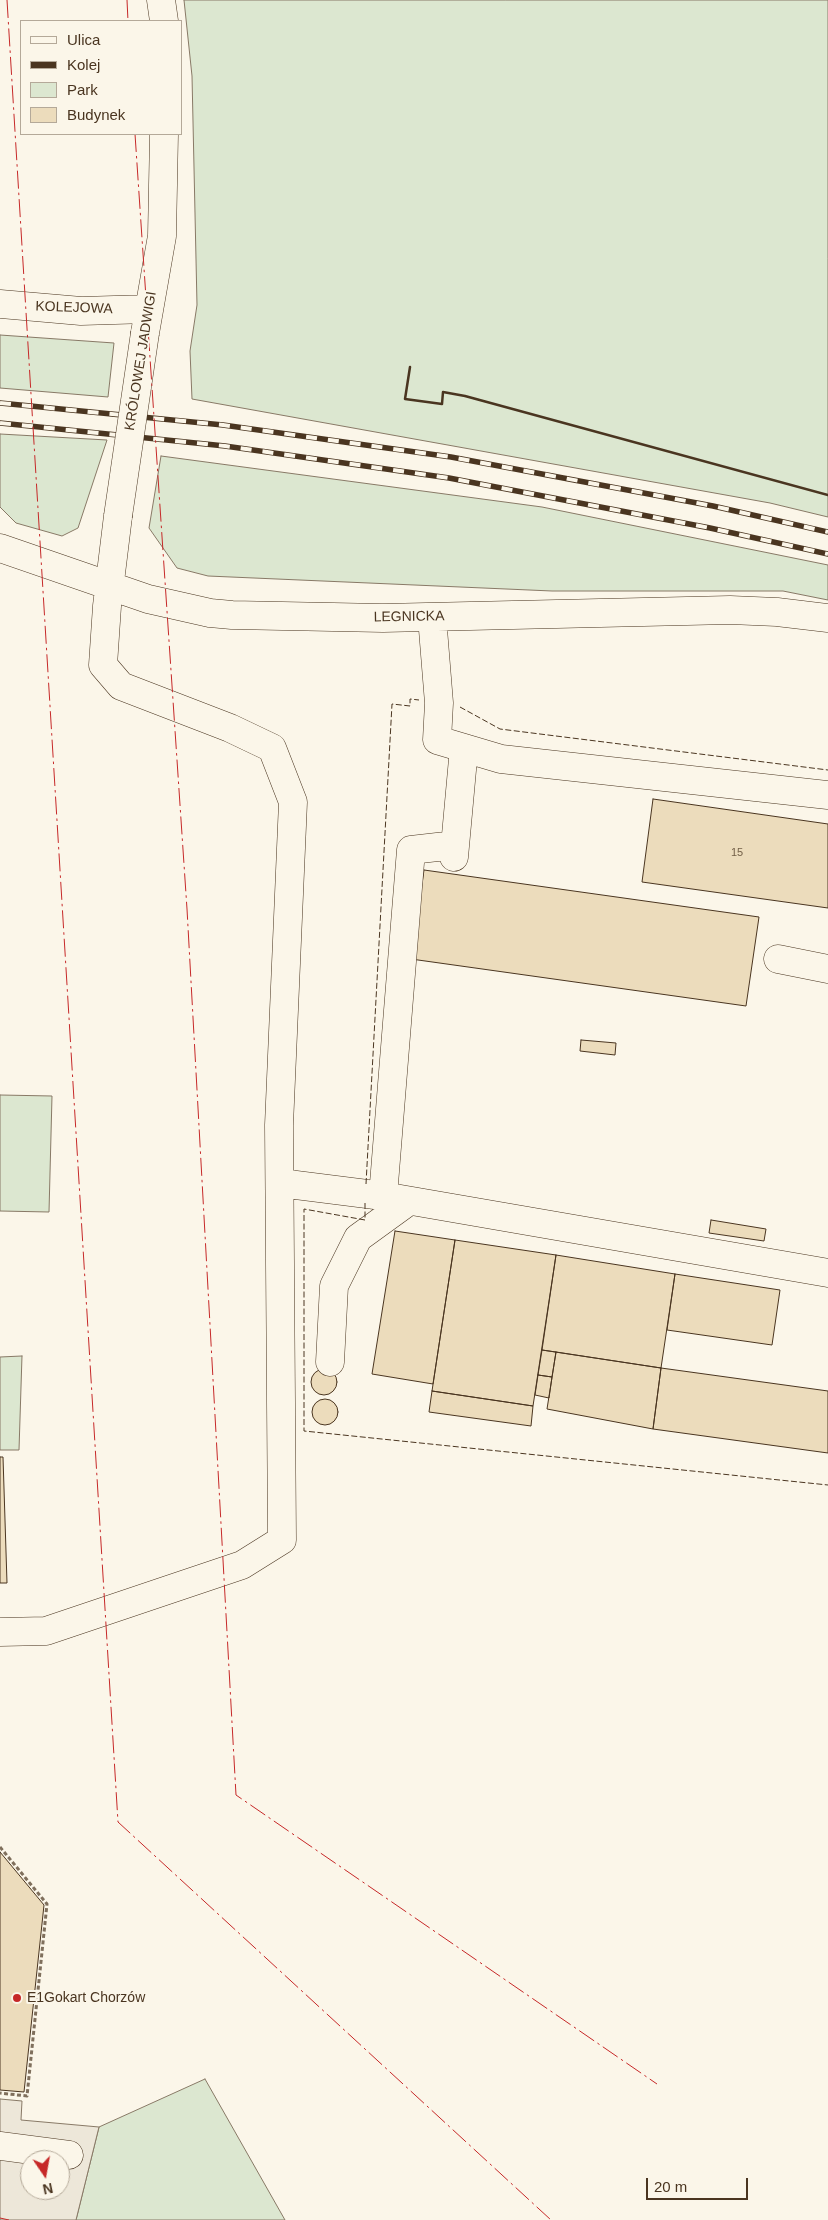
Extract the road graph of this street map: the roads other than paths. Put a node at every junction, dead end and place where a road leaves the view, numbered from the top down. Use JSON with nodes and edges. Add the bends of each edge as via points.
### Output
{"nodes":[{"id":1,"x":162,"y":0,"type":"edge"},
{"id":2,"x":164,"y":20,"type":"edge"},
{"id":3,"x":164,"y":135,"type":"edge"},
{"id":4,"x":0,"y":304,"type":"edge"},
{"id":5,"x":146,"y":321,"type":"junction"},
{"id":6,"x":0,"y":548,"type":"edge"},
{"id":7,"x":109,"y":587,"type":"junction"},
{"id":8,"x":432,"y":617,"type":"junction"},
{"id":9,"x":828,"y":618,"type":"edge"},
{"id":10,"x":464,"y":748,"type":"junction"},
{"id":11,"x":828,"y":795,"type":"edge"},
{"id":12,"x":778,"y":959,"type":"dead end"},
{"id":13,"x":828,"y":969,"type":"edge"},
{"id":14,"x":280,"y":1183,"type":"junction"},
{"id":15,"x":374,"y":1195,"type":"junction"},
{"id":16,"x":409,"y":1201,"type":"junction"},
{"id":17,"x":828,"y":1273,"type":"edge"},
{"id":18,"x":330,"y":1362,"type":"dead end"},
{"id":19,"x":0,"y":1632,"type":"edge"},
{"id":20,"x":0,"y":2146,"type":"edge"},
{"id":21,"x":31,"y":2150,"type":"edge"}],
"edges":[{"from":1,"to":2,"type":"street"},
{"from":3,"to":5,"type":"street","name":"KRÓLOWEJ JADWIGI","via":[[162,236]]},
{"from":4,"to":5,"type":"street","name":"KOLEJOWA"},
{"from":5,"to":7,"type":"street","name":"KRÓLOWEJ JADWIGI","bridge":true},
{"from":6,"to":7,"type":"street","name":"LEGNICKA"},
{"from":7,"to":8,"type":"street","name":"LEGNICKA","via":[[210,613]]},
{"from":7,"to":14,"type":"street","name":"KRÓLOWEJ JADWIGI","via":[[103,665],[121,686],[230,728],[272,748],[293,802],[279,1125]]},
{"from":8,"to":9,"type":"street","name":"LEGNICKA","via":[[730,610]]},
{"from":8,"to":10,"type":"street","via":[[439,703],[437,740]]},
{"from":10,"to":11,"type":"street","via":[[501,759]]},
{"from":10,"to":15,"type":"street","via":[[455,851],[411,850]]},
{"from":12,"to":13,"type":"street"},
{"from":14,"to":15,"type":"street"},
{"from":14,"to":19,"type":"street","name":"KRÓLOWEJ JADWIGI","via":[[282,1540],[242,1565],[46,1631]]},
{"from":15,"to":16,"type":"street"},
{"from":16,"to":17,"type":"street"},
{"from":16,"to":18,"type":"street","via":[[358,1238],[334,1286]]},
{"from":20,"to":21,"type":"street"}]}
